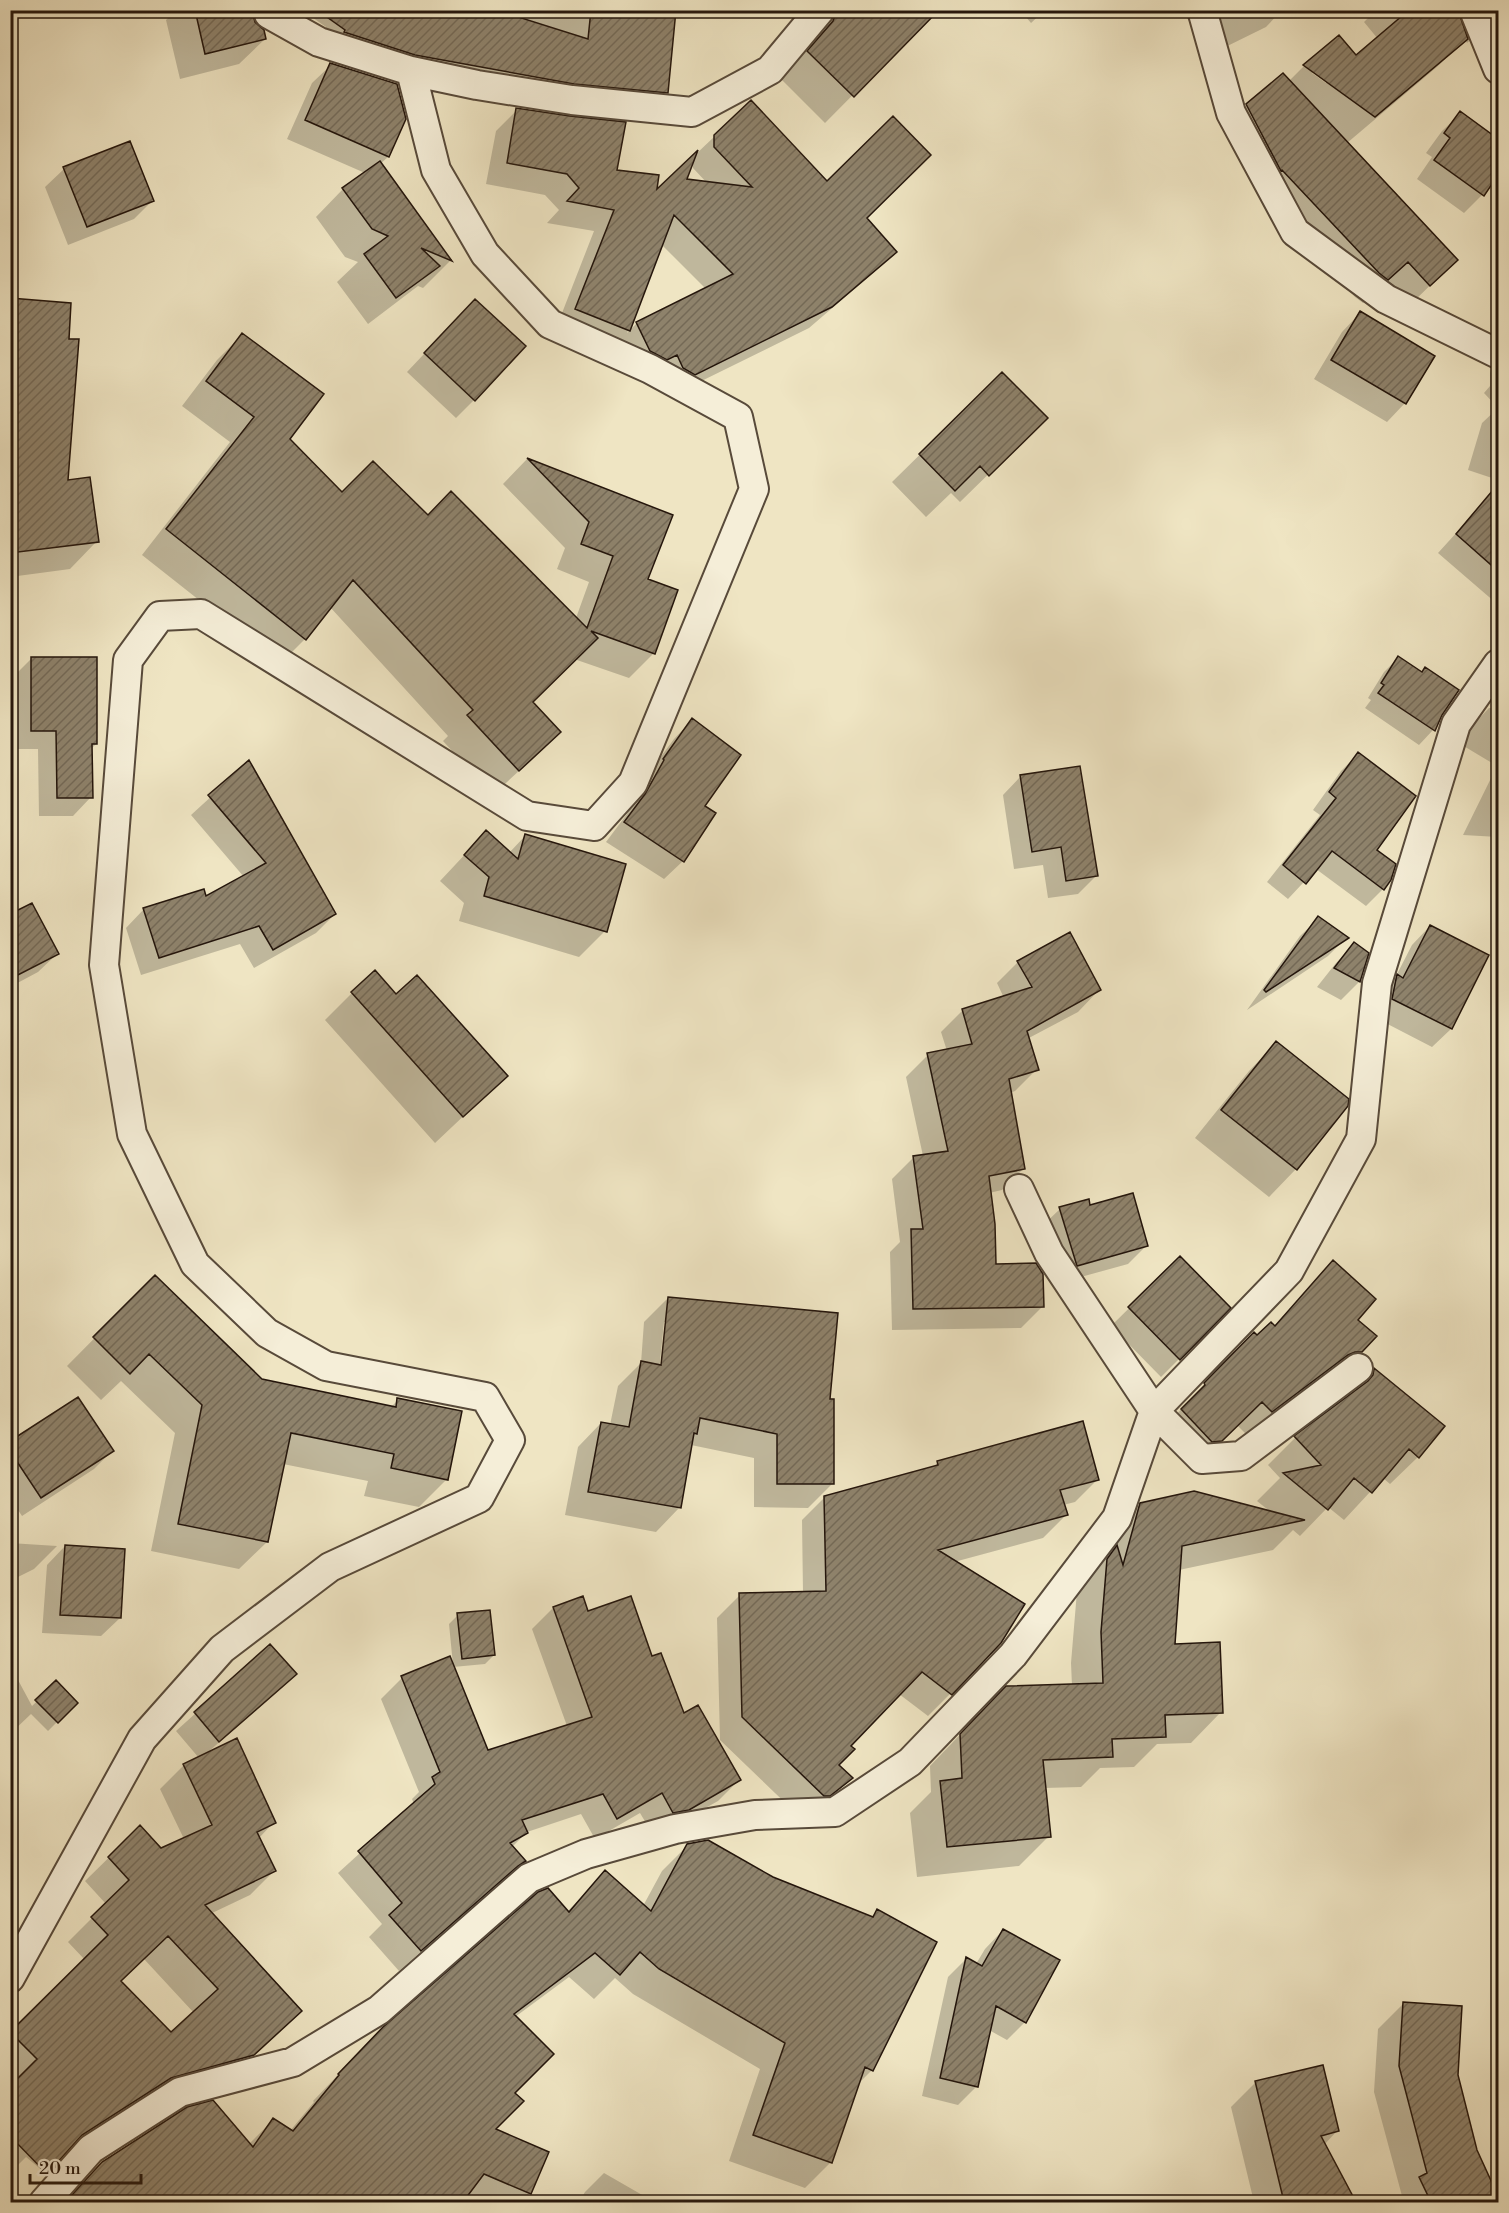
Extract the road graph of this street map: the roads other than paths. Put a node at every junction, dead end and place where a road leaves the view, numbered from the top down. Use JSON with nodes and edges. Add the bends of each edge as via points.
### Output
{"nodes":[{"id":1,"x":269,"y":10,"type":"edge"},
{"id":2,"x":820,"y":10,"type":"edge"},
{"id":3,"x":1203,"y":10,"type":"edge"},
{"id":4,"x":1474,"y":10,"type":"edge"},
{"id":5,"x":1498,"y":69,"type":"edge"},
{"id":6,"x":411,"y":71,"type":"junction"},
{"id":7,"x":1498,"y":354,"type":"edge"},
{"id":8,"x":1498,"y":664,"type":"edge"},
{"id":9,"x":1019,"y":1189,"type":"dead end"},
{"id":10,"x":1358,"y":1368,"type":"dead end"},
{"id":11,"x":1154,"y":1411,"type":"junction"},
{"id":12,"x":10,"y":1978,"type":"edge"},
{"id":13,"x":44,"y":2202,"type":"edge"}],
"edges":[{"from":1,"to":6,"type":"street","via":[[269,14],[319,42]]},
{"from":2,"to":6,"type":"street","via":[[770,70],[692,112],[572,100]]},
{"from":3,"to":7,"type":"street","via":[[1231,113],[1295,232],[1386,299]]},
{"from":4,"to":5,"type":"street"},
{"from":6,"to":12,"type":"street","via":[[436,170],[485,254],[550,324],[650,369],[738,417],[754,489],[633,783],[594,826],[527,816],[201,614],[160,616],[128,660],[104,965],[132,1134],[195,1264],[267,1333],[326,1366],[485,1397],[510,1440],[478,1498],[330,1568],[222,1649],[141,1739]]},
{"from":8,"to":11,"type":"street","via":[[1456,724],[1377,983],[1360,1139],[1289,1270]]},
{"from":9,"to":11,"type":"street","via":[[1050,1253]]},
{"from":10,"to":11,"type":"street","via":[[1241,1456],[1202,1459]]},
{"from":11,"to":13,"type":"street","via":[[1117,1518],[1014,1655],[910,1762],[835,1812],[755,1815],[675,1829],[586,1854],[529,1878],[379,2010],[293,2062],[180,2092],[91,2149]]}]}
